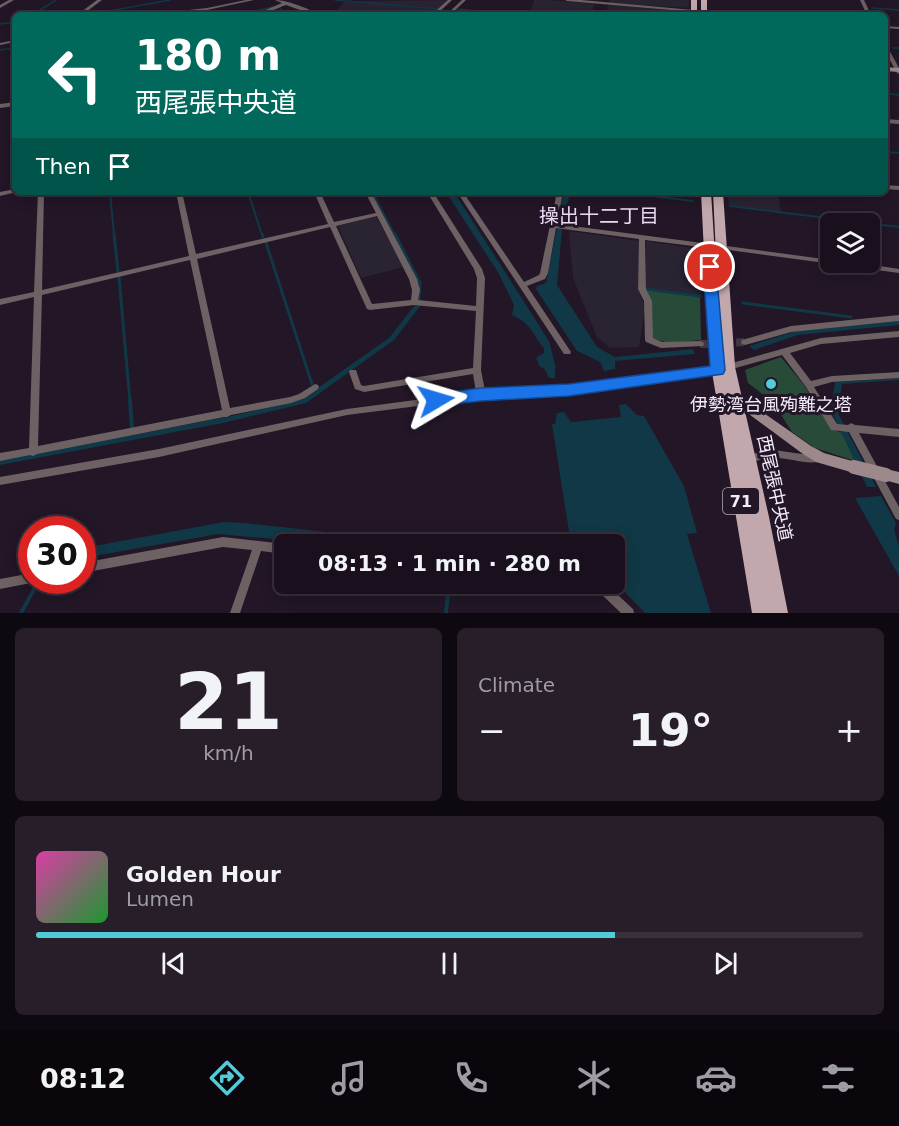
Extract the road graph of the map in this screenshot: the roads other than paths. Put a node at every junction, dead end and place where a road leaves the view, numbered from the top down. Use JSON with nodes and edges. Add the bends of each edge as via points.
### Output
{"nodes":[{"id":1,"x":12,"y":0,"type":"edge"},
{"id":2,"x":100,"y":0,"type":"edge"},
{"id":3,"x":252,"y":0,"type":"edge"},
{"id":4,"x":277,"y":0,"type":"edge"},
{"id":5,"x":450,"y":0,"type":"edge"},
{"id":6,"x":464,"y":0,"type":"edge"},
{"id":7,"x":567,"y":0,"type":"edge"},
{"id":8,"x":286,"y":3,"type":"junction"},
{"id":9,"x":0,"y":7,"type":"edge"},
{"id":10,"x":83,"y":12,"type":"edge"},
{"id":11,"x":180,"y":12,"type":"edge"},
{"id":12,"x":264,"y":12,"type":"edge"},
{"id":13,"x":310,"y":12,"type":"edge"},
{"id":14,"x":436,"y":12,"type":"edge"},
{"id":15,"x":451,"y":12,"type":"edge"},
{"id":16,"x":685,"y":12,"type":"edge"},
{"id":17,"x":888,"y":52,"type":"edge"},
{"id":18,"x":898,"y":71,"type":"edge"},
{"id":19,"x":41,"y":195,"type":"edge"},
{"id":20,"x":180,"y":195,"type":"edge"},
{"id":21,"x":318,"y":195,"type":"edge"},
{"id":22,"x":370,"y":195,"type":"edge"},
{"id":23,"x":432,"y":195,"type":"edge"},
{"id":24,"x":462,"y":195,"type":"edge"},
{"id":25,"x":560,"y":195,"type":"edge"},
{"id":26,"x":706,"y":195,"type":"edge"},
{"id":27,"x":718,"y":195,"type":"edge"},
{"id":28,"x":379,"y":214,"type":"junction"},
{"id":29,"x":332,"y":224,"type":"junction"},
{"id":30,"x":555,"y":226,"type":"junction"},
{"id":31,"x":642,"y":238,"type":"junction"},
{"id":32,"x":708,"y":246,"type":"junction"},
{"id":33,"x":721,"y":247,"type":"junction"},
{"id":34,"x":193,"y":257,"type":"junction"},
{"id":35,"x":820,"y":260,"type":"edge"},
{"id":36,"x":880,"y":269,"type":"edge"},
{"id":37,"x":899,"y":272,"type":"edge"},
{"id":38,"x":522,"y":285,"type":"junction"},
{"id":39,"x":38,"y":293,"type":"junction"},
{"id":40,"x":0,"y":302,"type":"edge"},
{"id":41,"x":414,"y":302,"type":"junction"},
{"id":42,"x":480,"y":309,"type":"junction"},
{"id":43,"x":899,"y":318,"type":"edge"},
{"id":44,"x":899,"y":334,"type":"edge"},
{"id":45,"x":745,"y":342,"type":"tunnel mouth"},
{"id":46,"x":700,"y":344,"type":"tunnel mouth"},
{"id":47,"x":784,"y":351,"type":"junction"},
{"id":48,"x":567,"y":352,"type":"dead end"},
{"id":49,"x":723,"y":368,"type":"junction"},
{"id":50,"x":477,"y":370,"type":"junction"},
{"id":51,"x":353,"y":372,"type":"dead end"},
{"id":52,"x":899,"y":375,"type":"edge"},
{"id":53,"x":809,"y":385,"type":"junction"},
{"id":54,"x":315,"y":387,"type":"dead end"},
{"id":55,"x":722,"y":388,"type":"junction"},
{"id":56,"x":481,"y":394,"type":"junction"},
{"id":57,"x":735,"y":398,"type":"junction"},
{"id":58,"x":227,"y":414,"type":"junction"},
{"id":59,"x":851,"y":427,"type":"junction"},
{"id":60,"x":899,"y":432,"type":"edge"},
{"id":61,"x":33,"y":452,"type":"junction"},
{"id":62,"x":0,"y":457,"type":"edge"},
{"id":63,"x":821,"y":458,"type":"junction"},
{"id":64,"x":749,"y":460,"type":"junction"},
{"id":65,"x":892,"y":476,"type":"edge"},
{"id":66,"x":0,"y":481,"type":"edge"},
{"id":67,"x":899,"y":516,"type":"edge"},
{"id":68,"x":258,"y":546,"type":"junction"},
{"id":69,"x":274,"y":548,"type":"edge"},
{"id":70,"x":96,"y":565,"type":"edge"},
{"id":71,"x":18,"y":581,"type":"edge"},
{"id":72,"x":0,"y":584,"type":"edge"},
{"id":73,"x":609,"y":594,"type":"edge"},
{"id":74,"x":235,"y":613,"type":"edge"},
{"id":75,"x":629,"y":613,"type":"edge"},
{"id":76,"x":760,"y":613,"type":"edge"},
{"id":77,"x":779,"y":613,"type":"edge"}],
"edges":[{"from":1,"to":9,"type":"street"},
{"from":2,"to":10,"type":"street"},
{"from":3,"to":11,"type":"street"},
{"from":4,"to":8,"type":"street"},
{"from":5,"to":14,"type":"street"},
{"from":6,"to":15,"type":"street"},
{"from":7,"to":16,"type":"street"},
{"from":8,"to":12,"type":"street"},
{"from":8,"to":13,"type":"street"},
{"from":17,"to":18,"type":"street"},
{"from":19,"to":39,"type":"street"},
{"from":20,"to":34,"type":"street"},
{"from":21,"to":29,"type":"street"},
{"from":22,"to":28,"type":"street"},
{"from":23,"to":42,"type":"street","via":[[478,269]]},
{"from":24,"to":38,"type":"street"},
{"from":25,"to":30,"type":"street"},
{"from":26,"to":32,"type":"main road","name":"西尾張中央道","number":"71"},
{"from":27,"to":33,"type":"main road","name":"西尾張中央道","number":"71"},
{"from":28,"to":29,"type":"street"},
{"from":28,"to":41,"type":"street","via":[[413,279]]},
{"from":29,"to":34,"type":"street"},
{"from":29,"to":41,"type":"street","via":[[370,307]]},
{"from":30,"to":31,"type":"street"},
{"from":30,"to":38,"type":"street","via":[[542,277]]},
{"from":31,"to":32,"type":"street"},
{"from":31,"to":46,"type":"street","via":[[648,340],[661,345]]},
{"from":32,"to":49,"type":"main road","name":"西尾張中央道","number":"71"},
{"from":33,"to":35,"type":"street"},
{"from":33,"to":49,"type":"main road","name":"西尾張中央道","number":"71"},
{"from":34,"to":39,"type":"street"},
{"from":34,"to":58,"type":"street"},
{"from":36,"to":37,"type":"street"},
{"from":38,"to":48,"type":"street"},
{"from":39,"to":40,"type":"street"},
{"from":39,"to":61,"type":"street"},
{"from":41,"to":42,"type":"street"},
{"from":42,"to":50,"type":"street"},
{"from":43,"to":45,"type":"street","via":[[791,329]]},
{"from":44,"to":47,"type":"street","via":[[821,340]]},
{"from":47,"to":49,"type":"street"},
{"from":47,"to":53,"type":"street"},
{"from":49,"to":55,"type":"main road","name":"西尾張中央道","number":"71"},
{"from":49,"to":56,"type":"street","via":[[569,390]]},
{"from":49,"to":57,"type":"main road","name":"西尾張中央道","number":"71"},
{"from":50,"to":51,"type":"street","via":[[364,390],[358,387]]},
{"from":50,"to":56,"type":"street"},
{"from":52,"to":53,"type":"street","via":[[832,379]]},
{"from":53,"to":59,"type":"street","via":[[834,427]]},
{"from":54,"to":58,"type":"street","via":[[291,400]]},
{"from":55,"to":57,"type":"main road"},
{"from":55,"to":76,"type":"main road","name":"西尾張中央道","number":"71"},
{"from":56,"to":66,"type":"street","via":[[347,412],[159,453]]},
{"from":57,"to":63,"type":"main road"},
{"from":57,"to":64,"type":"main road","name":"西尾張中央道","number":"71"},
{"from":58,"to":61,"type":"street"},
{"from":59,"to":60,"type":"street"},
{"from":59,"to":67,"type":"street"},
{"from":61,"to":62,"type":"street"},
{"from":63,"to":64,"type":"street","via":[[772,453]]},
{"from":63,"to":65,"type":"main road","bridge":true},
{"from":64,"to":77,"type":"main road","name":"西尾張中央道","number":"71"},
{"from":68,"to":69,"type":"street"},
{"from":68,"to":70,"type":"street","via":[[223,542]]},
{"from":68,"to":74,"type":"street"},
{"from":71,"to":72,"type":"street"},
{"from":73,"to":75,"type":"street"}]}
